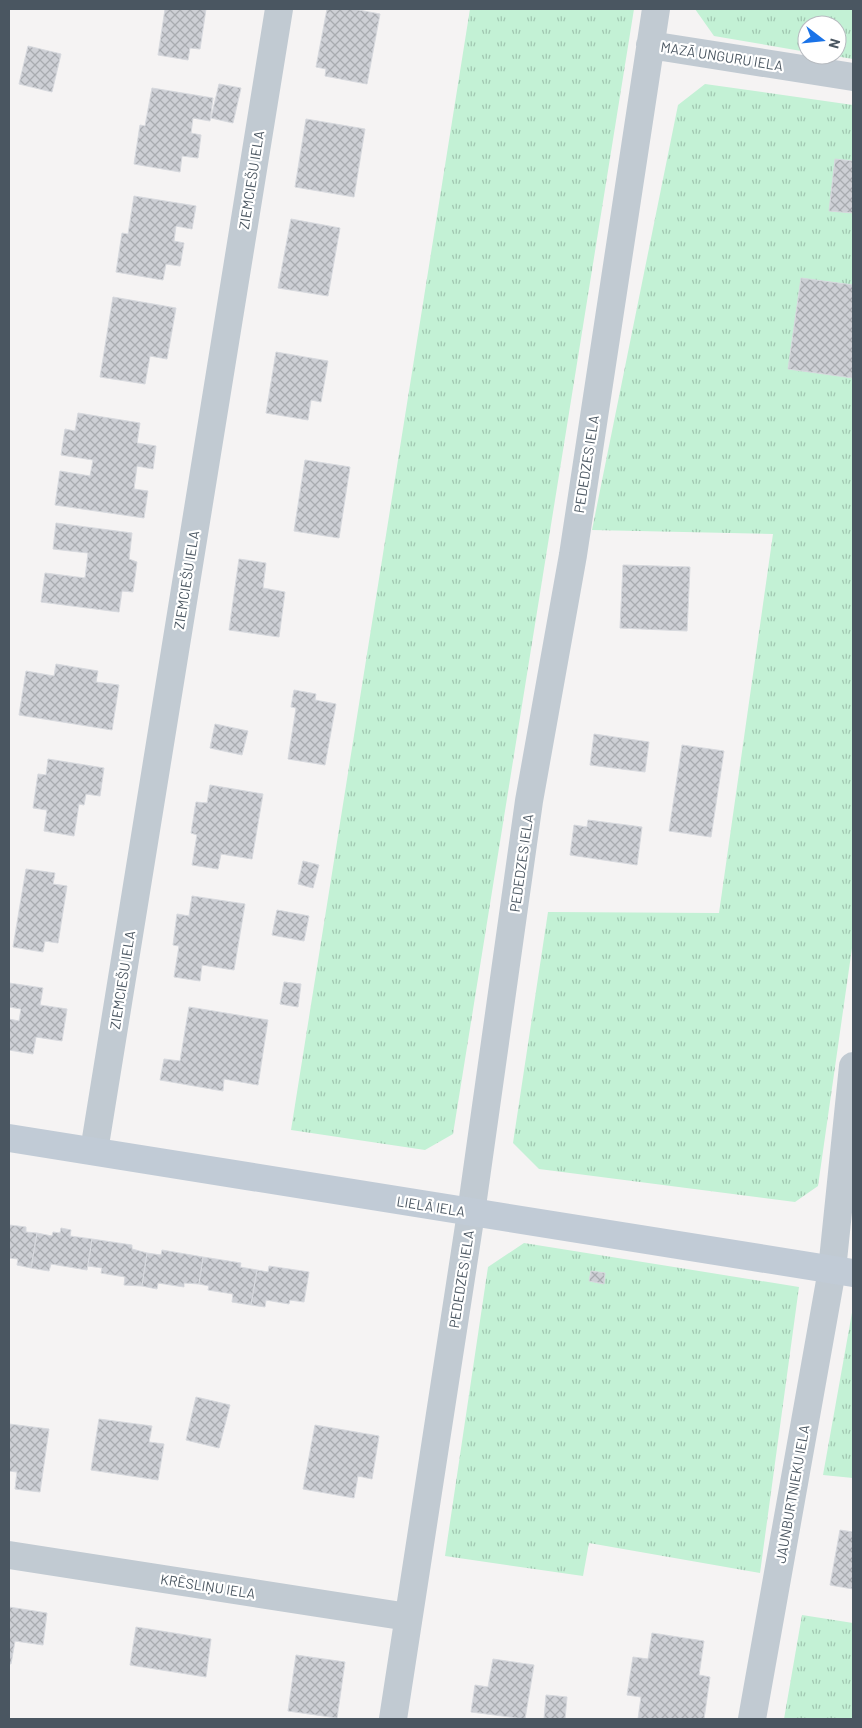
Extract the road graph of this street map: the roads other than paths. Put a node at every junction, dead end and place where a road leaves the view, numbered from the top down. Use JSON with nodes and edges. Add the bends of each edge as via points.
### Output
{"nodes":[{"id":1,"x":279,"y":9,"type":"edge"},
{"id":2,"x":656,"y":9,"type":"edge"},
{"id":3,"x":650,"y":45,"type":"junction"},
{"id":4,"x":853,"y":77,"type":"edge"},
{"id":5,"x":853,"y":1066,"type":"edge"},
{"id":6,"x":9,"y":1138,"type":"edge"},
{"id":7,"x":94,"y":1151,"type":"junction"},
{"id":8,"x":471,"y":1212,"type":"junction"},
{"id":9,"x":843,"y":1271,"type":"edge"},
{"id":10,"x":9,"y":1555,"type":"edge"},
{"id":11,"x":408,"y":1617,"type":"junction"},
{"id":12,"x":393,"y":1719,"type":"edge"},
{"id":13,"x":752,"y":1719,"type":"edge"}],
"edges":[{"from":1,"to":7,"type":"street","name":"ZIEMCIEŠU IELA"},
{"from":2,"to":3,"type":"street","name":"PEDEDZES IELA"},
{"from":3,"to":4,"type":"street","name":"MAZĀ UNGURU IELA"},
{"from":3,"to":8,"type":"street","name":"PEDEDZES IELA","via":[[573,555],[529,801]]},
{"from":5,"to":9,"type":"street","name":"JAUNBURTNIEKU IELA"},
{"from":6,"to":7,"type":"street","name":"LIELĀ IELA"},
{"from":7,"to":8,"type":"street","name":"LIELĀ IELA"},
{"from":8,"to":9,"type":"street","name":"LIELĀ IELA"},
{"from":8,"to":11,"type":"street","name":"PEDEDZES IELA"},
{"from":9,"to":13,"type":"street","name":"JAUNBURTNIEKU IELA"},
{"from":10,"to":11,"type":"street","name":"KRĒSLIŅU IELA"},
{"from":11,"to":12,"type":"street","name":"PEDEDZES IELA"}]}
